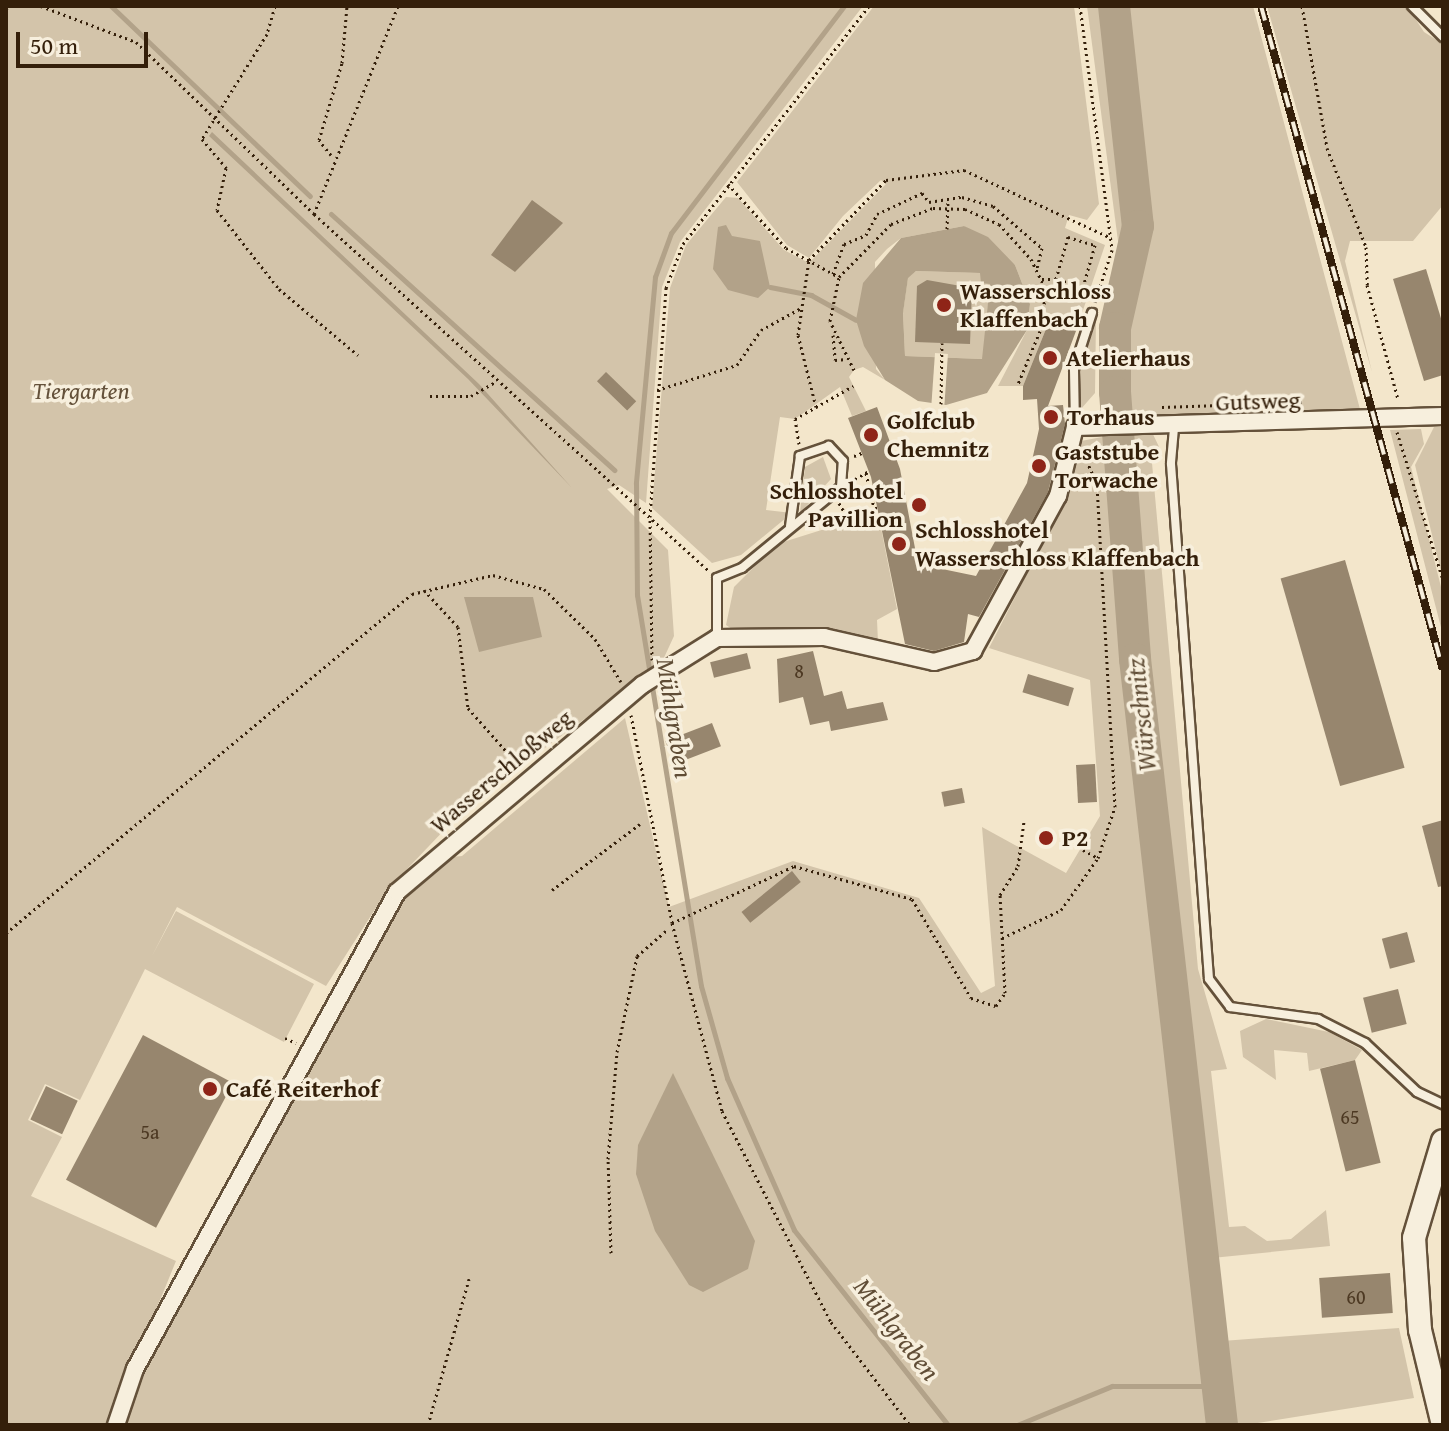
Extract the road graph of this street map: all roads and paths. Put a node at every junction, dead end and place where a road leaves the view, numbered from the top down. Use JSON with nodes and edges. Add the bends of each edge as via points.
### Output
{"nodes":[{"id":1,"x":41,"y":6,"type":"edge"},
{"id":2,"x":275,"y":6,"type":"edge"},
{"id":3,"x":347,"y":6,"type":"edge"},
{"id":4,"x":398,"y":6,"type":"edge"},
{"id":5,"x":869,"y":6,"type":"edge"},
{"id":6,"x":1080,"y":6,"type":"edge"},
{"id":7,"x":1302,"y":6,"type":"edge"},
{"id":8,"x":1412,"y":6,"type":"edge"},
{"id":9,"x":1443,"y":37,"type":"edge"},
{"id":10,"x":218,"y":118,"type":"junction"},
{"id":11,"x":331,"y":155,"type":"dead end"},
{"id":12,"x":728,"y":184,"type":"junction"},
{"id":13,"x":948,"y":205,"type":"junction"},
{"id":14,"x":314,"y":214,"type":"junction"},
{"id":15,"x":947,"y":229,"type":"dead end"},
{"id":16,"x":1111,"y":238,"type":"junction"},
{"id":17,"x":809,"y":260,"type":"junction"},
{"id":18,"x":1037,"y":268,"type":"junction"},
{"id":19,"x":833,"y":274,"type":"junction"},
{"id":20,"x":839,"y":277,"type":"junction"},
{"id":21,"x":1042,"y":279,"type":"junction"},
{"id":22,"x":1056,"y":279,"type":"junction"},
{"id":23,"x":801,"y":308,"type":"junction"},
{"id":24,"x":1092,"y":313,"type":"joint"},
{"id":25,"x":833,"y":334,"type":"junction"},
{"id":26,"x":942,"y":343,"type":"dead end"},
{"id":27,"x":358,"y":355,"type":"dead end"},
{"id":28,"x":847,"y":359,"type":"junction"},
{"id":29,"x":854,"y":370,"type":"dead end"},
{"id":30,"x":496,"y":382,"type":"junction"},
{"id":31,"x":1018,"y":384,"type":"dead end"},
{"id":32,"x":853,"y":386,"type":"dead end"},
{"id":33,"x":657,"y":390,"type":"junction"},
{"id":34,"x":430,"y":396,"type":"dead end"},
{"id":35,"x":941,"y":404,"type":"dead end"},
{"id":36,"x":816,"y":407,"type":"junction"},
{"id":37,"x":1443,"y":416,"type":"edge"},
{"id":38,"x":1398,"y":421,"type":"junction"},
{"id":39,"x":1174,"y":428,"type":"junction"},
{"id":40,"x":1079,"y":431,"type":"junction"},
{"id":41,"x":862,"y":453,"type":"dead end"},
{"id":42,"x":800,"y":456,"type":"junction"},
{"id":43,"x":853,"y":457,"type":"dead end"},
{"id":44,"x":866,"y":473,"type":"dead end"},
{"id":45,"x":832,"y":494,"type":"junction"},
{"id":46,"x":650,"y":517,"type":"junction"},
{"id":47,"x":790,"y":526,"type":"junction"},
{"id":48,"x":717,"y":578,"type":"junction"},
{"id":49,"x":1443,"y":580,"type":"edge"},
{"id":50,"x":424,"y":590,"type":"junction"},
{"id":51,"x":717,"y":638,"type":"junction"},
{"id":52,"x":641,"y":687,"type":"junction"},
{"id":53,"x":528,"y":775,"type":"junction"},
{"id":54,"x":1024,"y":821,"type":"dead end"},
{"id":55,"x":640,"y":824,"type":"dead end"},
{"id":56,"x":1083,"y":850,"type":"dead end"},
{"id":57,"x":1098,"y":858,"type":"junction"},
{"id":58,"x":552,"y":890,"type":"dead end"},
{"id":59,"x":672,"y":923,"type":"junction"},
{"id":60,"x":668,"y":929,"type":"dead end"},
{"id":61,"x":6,"y":933,"type":"edge"},
{"id":62,"x":1002,"y":938,"type":"junction"},
{"id":63,"x":1443,"y":1104,"type":"edge"},
{"id":64,"x":1443,"y":1141,"type":"edge"},
{"id":65,"x":611,"y":1253,"type":"dead end"},
{"id":66,"x":469,"y":1279,"type":"dead end"},
{"id":67,"x":116,"y":1425,"type":"edge"},
{"id":68,"x":428,"y":1425,"type":"edge"},
{"id":69,"x":910,"y":1425,"type":"edge"},
{"id":70,"x":1443,"y":1425,"type":"edge"}],
"edges":[{"from":1,"to":10,"type":"path","via":[[136,42]]},
{"from":2,"to":10,"type":"path"},
{"from":3,"to":11,"type":"path","via":[[342,63],[319,140]]},
{"from":4,"to":14,"type":"path"},
{"from":5,"to":12,"type":"path"},
{"from":6,"to":16,"type":"path"},
{"from":7,"to":38,"type":"path","via":[[1327,148],[1366,247],[1367,285]]},
{"from":8,"to":9,"type":"lane"},
{"from":10,"to":14,"type":"path"},
{"from":10,"to":27,"type":"path","via":[[202,139],[226,168],[215,199],[219,215],[279,289]]},
{"from":12,"to":17,"type":"path","via":[[786,248]]},
{"from":12,"to":33,"type":"path","via":[[683,244],[666,288]]},
{"from":13,"to":15,"type":"path"},
{"from":13,"to":18,"type":"path","via":[[999,224]]},
{"from":13,"to":18,"type":"path","via":[[962,197],[993,206],[1042,248]]},
{"from":13,"to":19,"type":"path","via":[[922,193],[877,214],[866,235],[844,244]]},
{"from":13,"to":20,"type":"path","via":[[891,224]]},
{"from":14,"to":30,"type":"path"},
{"from":16,"to":17,"type":"path","via":[[996,182],[949,168],[886,180]]},
{"from":16,"to":24,"type":"path"},
{"from":17,"to":19,"type":"path"},
{"from":17,"to":23,"type":"path"},
{"from":18,"to":21,"type":"path"},
{"from":19,"to":20,"type":"path"},
{"from":20,"to":25,"type":"path","via":[[830,321]]},
{"from":21,"to":22,"type":"path"},
{"from":21,"to":31,"type":"path","via":[[1046,306]]},
{"from":22,"to":22,"type":"path","via":[[1068,237],[1095,245],[1083,287]]},
{"from":23,"to":33,"type":"path","via":[[761,330],[737,365]]},
{"from":23,"to":36,"type":"path","via":[[798,335]]},
{"from":24,"to":40,"type":"lane","via":[[1074,369]]},
{"from":25,"to":28,"type":"path"},
{"from":25,"to":28,"type":"path","via":[[830,352]]},
{"from":26,"to":35,"type":"path"},
{"from":28,"to":29,"type":"path"},
{"from":30,"to":34,"type":"path","via":[[471,396]]},
{"from":30,"to":46,"type":"path"},
{"from":32,"to":36,"type":"path"},
{"from":33,"to":46,"type":"path"},
{"from":36,"to":42,"type":"path","via":[[795,419]]},
{"from":37,"to":38,"type":"street","name":"Gutsweg"},
{"from":38,"to":39,"type":"street","name":"Gutsweg"},
{"from":38,"to":49,"type":"path"},
{"from":39,"to":40,"type":"street","name":"Gutsweg","via":[[1149,422]]},
{"from":39,"to":63,"type":"lane","via":[[1171,464],[1209,979],[1230,1007],[1318,1019],[1365,1043],[1417,1092]]},
{"from":40,"to":51,"type":"street","via":[[1058,496],[973,651],[934,662],[824,637]]},
{"from":40,"to":57,"type":"path","via":[[1097,484],[1116,779],[1111,832]]},
{"from":41,"to":43,"type":"path"},
{"from":42,"to":45,"type":"lane","via":[[819,445],[839,452],[846,475]]},
{"from":42,"to":47,"type":"lane"},
{"from":44,"to":45,"type":"path","via":[[875,508],[846,515]]},
{"from":45,"to":47,"type":"lane"},
{"from":46,"to":48,"type":"path"},
{"from":46,"to":52,"type":"path"},
{"from":47,"to":48,"type":"lane","via":[[742,568]]},
{"from":48,"to":51,"type":"lane"},
{"from":50,"to":52,"type":"path","via":[[493,575],[544,589]]},
{"from":50,"to":53,"type":"path","via":[[458,627],[468,708]]},
{"from":50,"to":61,"type":"path","via":[[401,601]]},
{"from":51,"to":52,"type":"street","name":"Wasserschloßweg"},
{"from":52,"to":53,"type":"street","name":"Wasserschloßweg"},
{"from":52,"to":59,"type":"path"},
{"from":53,"to":67,"type":"street","name":"Wasserschloßweg","via":[[397,892],[135,1369]]},
{"from":54,"to":62,"type":"path","via":[[1018,866],[1000,895]]},
{"from":55,"to":58,"type":"path"},
{"from":56,"to":57,"type":"path"},
{"from":57,"to":62,"type":"path","via":[[1051,920]]},
{"from":59,"to":62,"type":"path","via":[[697,918],[794,866],[912,899],[985,1008],[1005,993]]},
{"from":59,"to":69,"type":"path","via":[[722,1111],[778,1229],[831,1322]]},
{"from":60,"to":65,"type":"path","via":[[637,956],[618,1044],[608,1140]]},
{"from":64,"to":70,"type":"main road","via":[[1414,1238],[1420,1330]]},
{"from":66,"to":68,"type":"path"}]}
